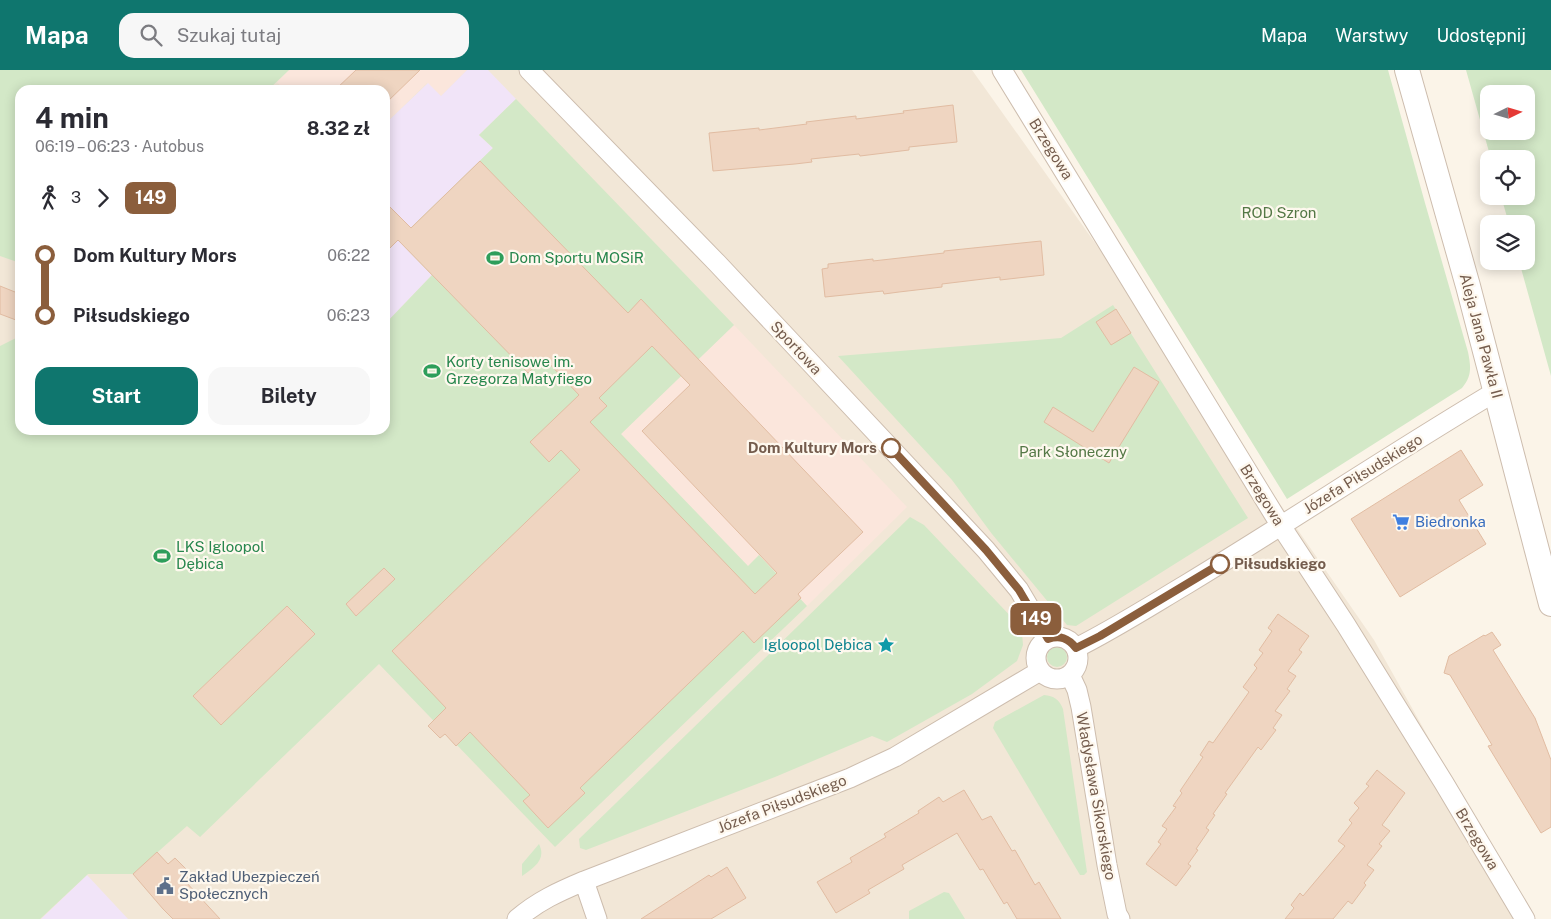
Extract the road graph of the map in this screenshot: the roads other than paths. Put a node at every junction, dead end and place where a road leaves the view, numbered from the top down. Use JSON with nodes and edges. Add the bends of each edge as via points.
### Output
{"nodes":[{"id":1,"x":529,"y":70,"type":"edge"},
{"id":2,"x":1002,"y":70,"type":"edge"},
{"id":3,"x":1407,"y":70,"type":"edge"},
{"id":4,"x":1496,"y":392,"type":"junction"},
{"id":5,"x":1281,"y":526,"type":"junction"},
{"id":6,"x":1551,"y":604,"type":"edge"},
{"id":7,"x":1048,"y":639,"type":"junction"},
{"id":8,"x":1076,"y":648,"type":"junction"},
{"id":9,"x":1040,"y":671,"type":"junction"},
{"id":10,"x":1070,"y":675,"type":"junction"},
{"id":11,"x":584,"y":881,"type":"junction"},
{"id":12,"x":1115,"y":917,"type":"edge"},
{"id":13,"x":516,"y":919,"type":"edge"},
{"id":14,"x":597,"y":919,"type":"edge"},
{"id":15,"x":1525,"y":919,"type":"edge"}],
"edges":[{"from":1,"to":7,"type":"street","name":"Sportowa","via":[[717,263],[986,550],[1019,590]]},
{"from":2,"to":5,"type":"street","name":"Brzegowa"},
{"from":3,"to":4,"type":"street","name":"Aleja Jana Pawła II"},
{"from":4,"to":5,"type":"street","name":"Józefa Piłsudskiego"},
{"from":4,"to":6,"type":"street","name":"Aleja Jana Pawła II"},
{"from":5,"to":8,"type":"street","name":"Józefa Piłsudskiego"},
{"from":5,"to":15,"type":"street","name":"Brzegowa","via":[[1360,648]]},
{"from":7,"to":8,"type":"street","via":[[1060,637]]},
{"from":7,"to":9,"type":"street","via":[[1042,642],[1036,653]]},
{"from":8,"to":10,"type":"street","via":[[1078,663]]},
{"from":9,"to":10,"type":"street","via":[[1051,678]]},
{"from":9,"to":11,"type":"street","name":"Józefa Piłsudskiego","via":[[896,757],[850,778]]},
{"from":10,"to":12,"type":"street","name":"Władysława Sikorskiego","via":[[1078,690]]},
{"from":11,"to":13,"type":"street","name":"Józefa Piłsudskiego","via":[[532,905]]},
{"from":11,"to":14,"type":"street"}]}
